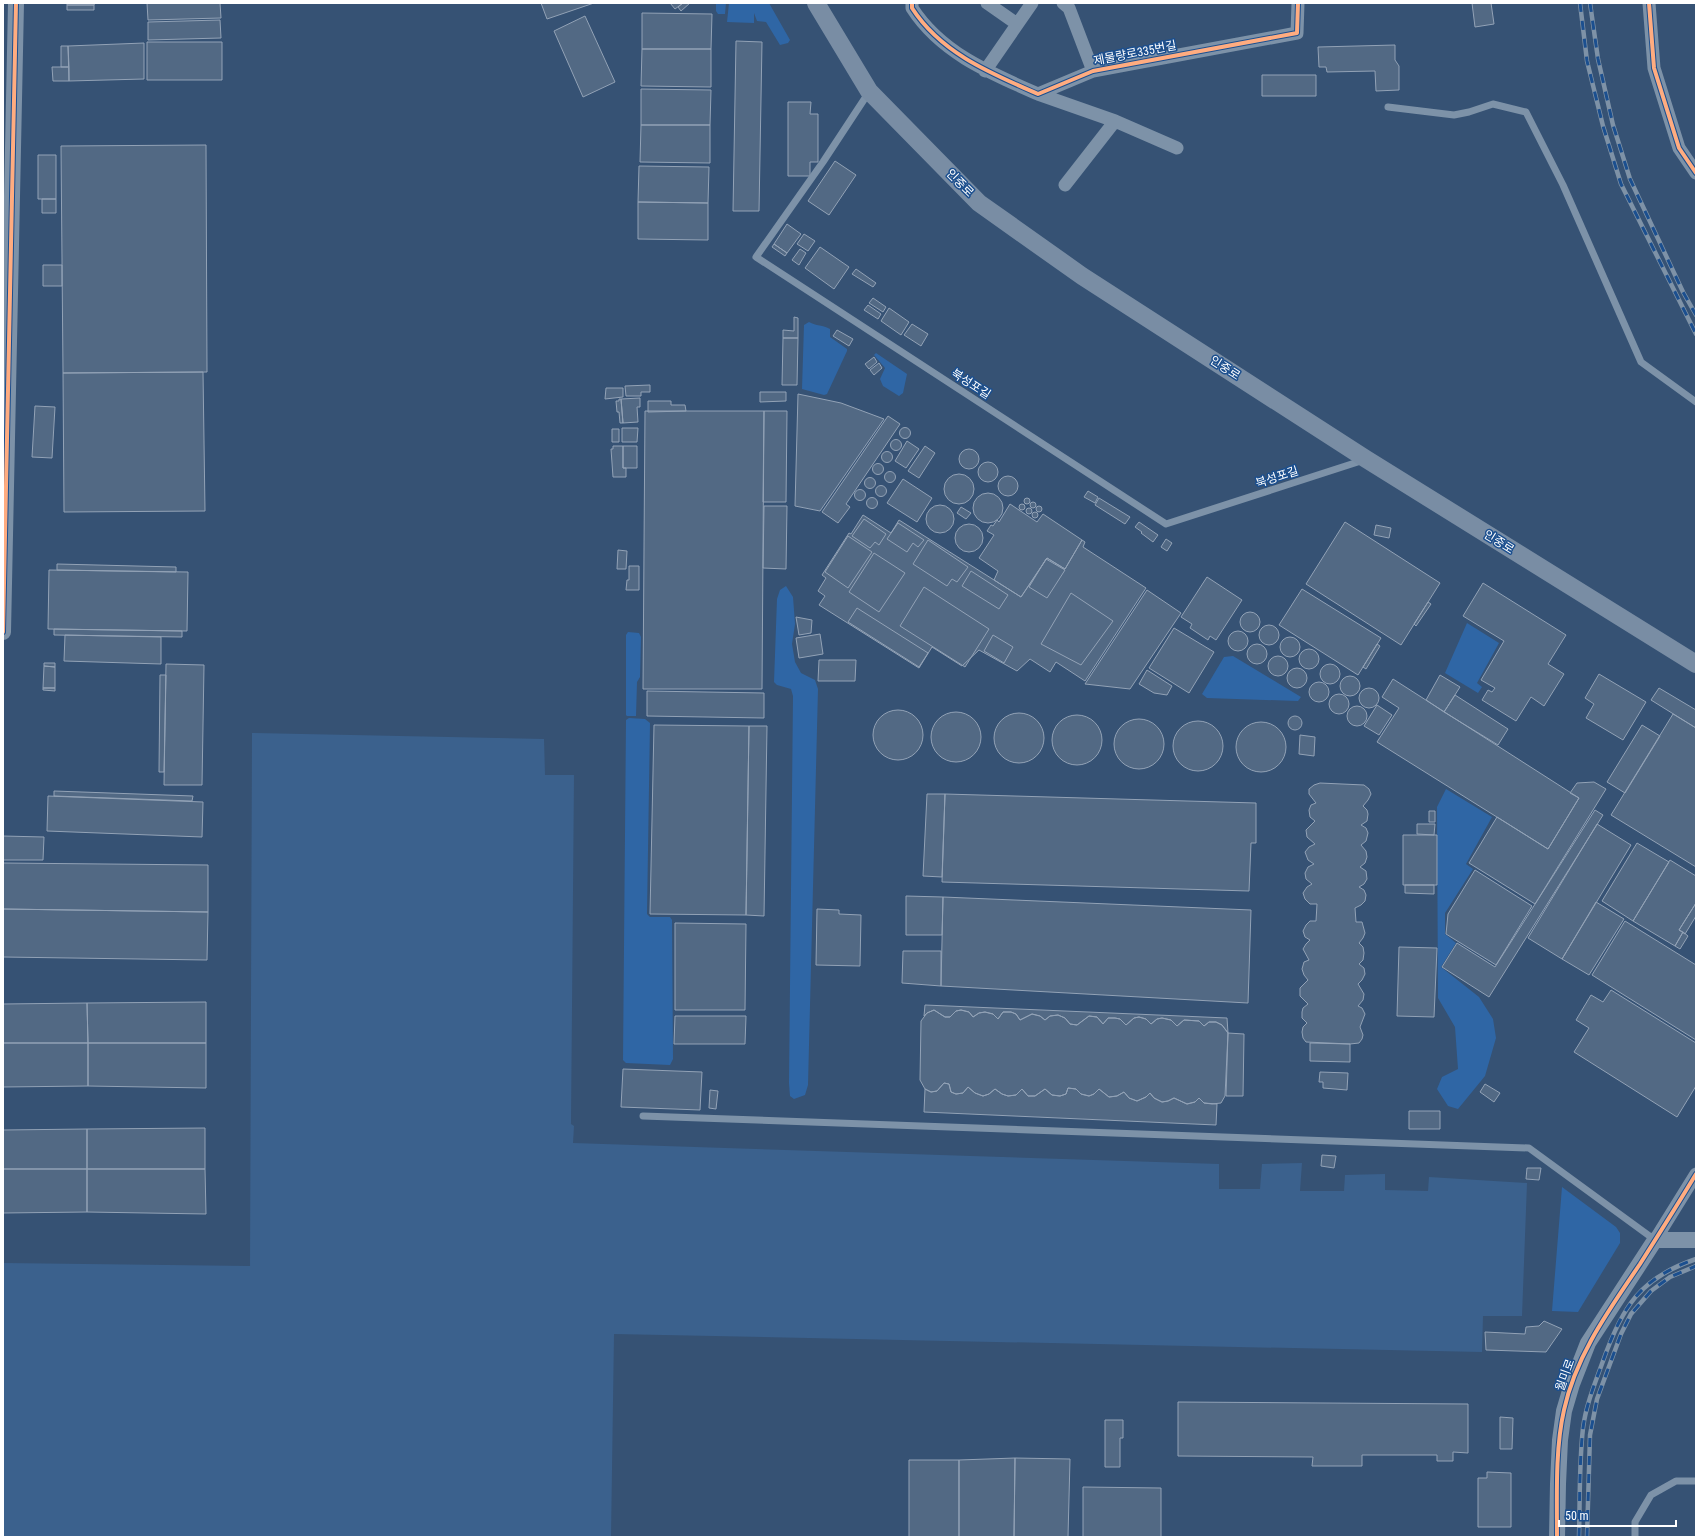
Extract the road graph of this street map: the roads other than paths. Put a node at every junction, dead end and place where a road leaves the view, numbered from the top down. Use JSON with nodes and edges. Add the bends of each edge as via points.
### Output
{"nodes":[{"id":1,"x":16,"y":3,"type":"edge"},
{"id":2,"x":816,"y":3,"type":"edge"},
{"id":3,"x":912,"y":3,"type":"edge"},
{"id":4,"x":986,"y":3,"type":"edge"},
{"id":5,"x":1032,"y":3,"type":"edge"},
{"id":6,"x":1062,"y":3,"type":"edge"},
{"id":7,"x":1298,"y":3,"type":"edge"},
{"id":8,"x":1649,"y":3,"type":"edge"},
{"id":9,"x":1018,"y":24,"type":"junction"},
{"id":10,"x":985,"y":71,"type":"junction"},
{"id":11,"x":1093,"y":71,"type":"junction"},
{"id":12,"x":869,"y":91,"type":"junction"},
{"id":13,"x":1038,"y":94,"type":"junction"},
{"id":14,"x":9,"y":96,"type":"edge"},
{"id":15,"x":1388,"y":107,"type":"dead end"},
{"id":16,"x":1115,"y":121,"type":"junction"},
{"id":17,"x":1178,"y":148,"type":"dead end"},
{"id":18,"x":1696,"y":173,"type":"edge"},
{"id":19,"x":1065,"y":185,"type":"dead end"},
{"id":20,"x":1696,"y":402,"type":"edge"},
{"id":21,"x":1366,"y":459,"type":"junction"},
{"id":22,"x":4,"y":528,"type":"edge"},
{"id":23,"x":3,"y":632,"type":"edge"},
{"id":24,"x":1696,"y":664,"type":"edge"},
{"id":25,"x":643,"y":1116,"type":"dead end"},
{"id":26,"x":1696,"y":1174,"type":"edge"},
{"id":27,"x":1655,"y":1240,"type":"junction"},
{"id":28,"x":1696,"y":1240,"type":"edge"},
{"id":29,"x":1696,"y":1481,"type":"edge"},
{"id":30,"x":1557,"y":1537,"type":"edge"},
{"id":31,"x":1635,"y":1537,"type":"edge"}],
"edges":[{"from":1,"to":14,"type":"street"},
{"from":2,"to":12,"type":"main road","name":"인중로"},
{"from":3,"to":10,"type":"street","via":[[912,8],[921,22],[956,54]]},
{"from":4,"to":9,"type":"street"},
{"from":5,"to":9,"type":"street"},
{"from":6,"to":11,"type":"street","via":[[1069,8]]},
{"from":7,"to":11,"type":"street","name":"제물량로335번길","via":[[1296,33]]},
{"from":8,"to":18,"type":"street","via":[[1654,68],[1679,148]]},
{"from":9,"to":10,"type":"street"},
{"from":10,"to":13,"type":"street"},
{"from":11,"to":13,"type":"street","name":"제물량로335번길"},
{"from":12,"to":21,"type":"main road","name":"인중로","via":[[979,203],[1082,276]]},
{"from":12,"to":21,"type":"lane","name":"북성포길","via":[[756,257],[1166,524]]},
{"from":13,"to":16,"type":"street"},
{"from":14,"to":22,"type":"street"},
{"from":15,"to":20,"type":"lane","via":[[1454,115],[1493,104],[1526,112],[1563,185],[1641,362]]},
{"from":16,"to":17,"type":"street"},
{"from":16,"to":19,"type":"street"},
{"from":21,"to":24,"type":"main road","name":"인중로"},
{"from":22,"to":23,"type":"street"},
{"from":25,"to":27,"type":"lane","via":[[1529,1148]]},
{"from":26,"to":27,"type":"street"},
{"from":27,"to":28,"type":"street"},
{"from":27,"to":30,"type":"street","name":"월미로","via":[[1588,1343],[1572,1384],[1564,1411],[1560,1440]]},
{"from":29,"to":31,"type":"lane","via":[[1676,1481],[1651,1495],[1635,1522]]}]}
